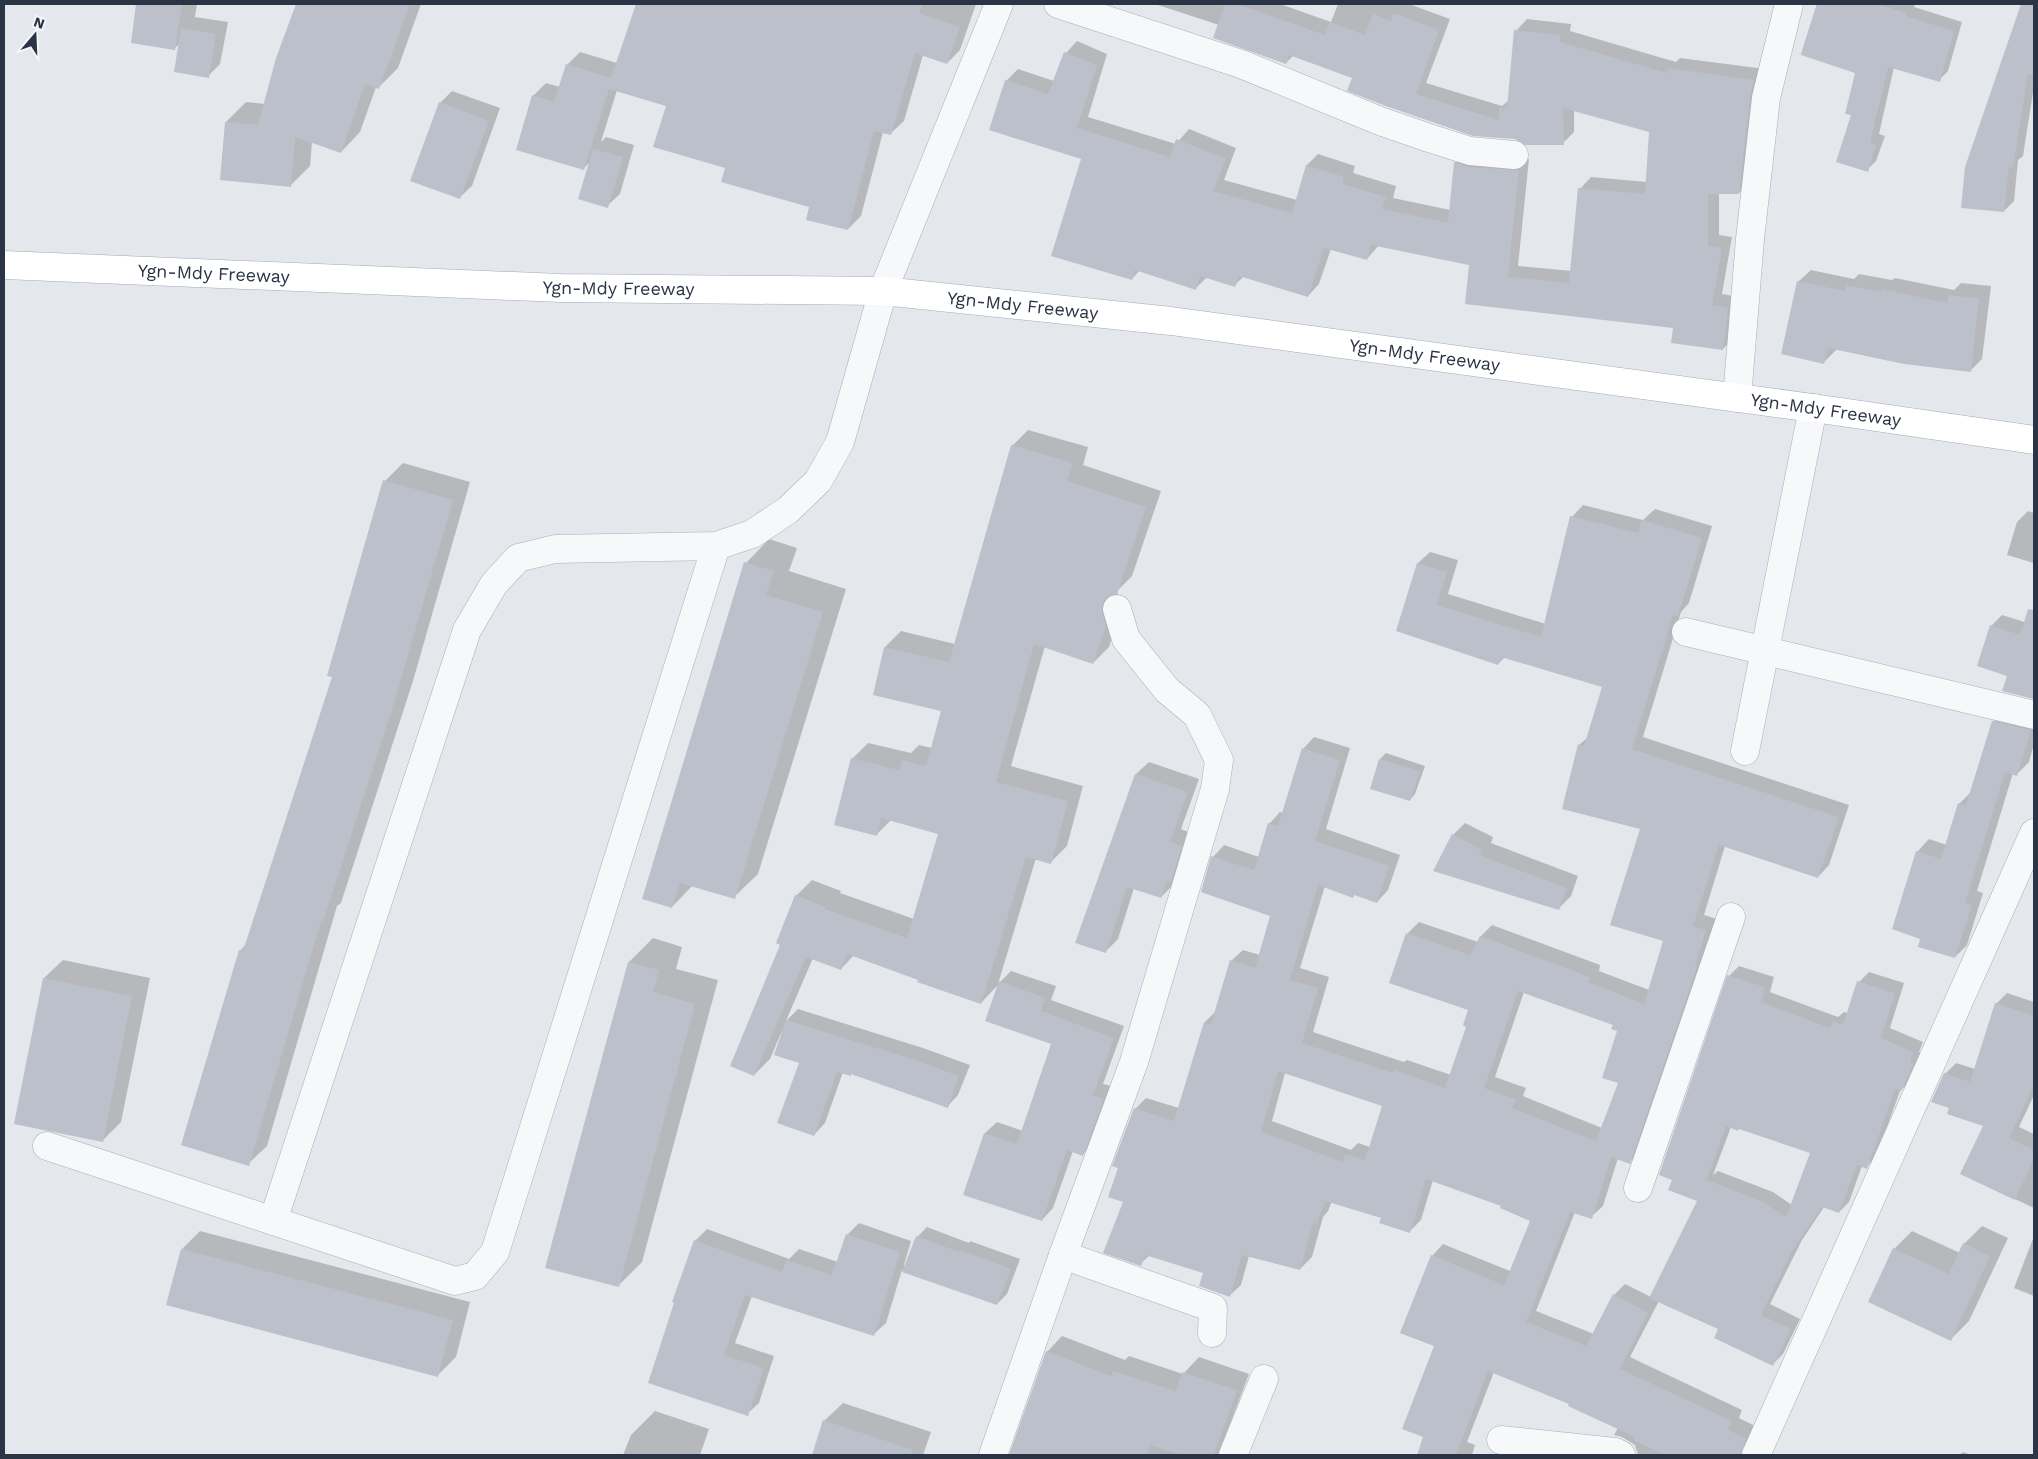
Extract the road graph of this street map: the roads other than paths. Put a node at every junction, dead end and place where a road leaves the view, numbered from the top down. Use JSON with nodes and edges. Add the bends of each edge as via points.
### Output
{"nodes":[{"id":1,"x":998,"y":4,"type":"edge"},
{"id":2,"x":1058,"y":4,"type":"edge"},
{"id":3,"x":1788,"y":4,"type":"edge"},
{"id":4,"x":1514,"y":155,"type":"dead end"},
{"id":5,"x":4,"y":265,"type":"edge"},
{"id":6,"x":883,"y":292,"type":"junction"},
{"id":7,"x":1737,"y":398,"type":"junction"},
{"id":8,"x":1813,"y":408,"type":"junction"},
{"id":9,"x":2034,"y":440,"type":"edge"},
{"id":10,"x":716,"y":546,"type":"junction"},
{"id":11,"x":1117,"y":609,"type":"dead end"},
{"id":12,"x":1686,"y":632,"type":"dead end"},
{"id":13,"x":1766,"y":651,"type":"junction"},
{"id":14,"x":2034,"y":715,"type":"edge"},
{"id":15,"x":1745,"y":751,"type":"dead end"},
{"id":16,"x":2034,"y":833,"type":"edge"},
{"id":17,"x":1731,"y":917,"type":"dead end"},
{"id":18,"x":47,"y":1146,"type":"dead end"},
{"id":19,"x":1638,"y":1188,"type":"dead end"},
{"id":20,"x":273,"y":1221,"type":"junction"},
{"id":21,"x":1063,"y":1255,"type":"junction"},
{"id":22,"x":1212,"y":1333,"type":"dead end"},
{"id":23,"x":1264,"y":1380,"type":"dead end"},
{"id":24,"x":1501,"y":1440,"type":"dead end"},
{"id":25,"x":993,"y":1455,"type":"edge"},
{"id":26,"x":1233,"y":1455,"type":"edge"},
{"id":27,"x":1621,"y":1455,"type":"edge"},
{"id":28,"x":1756,"y":1455,"type":"edge"}],
"edges":[{"from":1,"to":6,"type":"street"},
{"from":2,"to":4,"type":"street","via":[[1241,64],[1380,122],[1470,151]]},
{"from":3,"to":7,"type":"street","via":[[1766,98]]},
{"from":5,"to":6,"type":"main road","name":"Ygn-Mdy Freeway","via":[[561,288]]},
{"from":6,"to":7,"type":"main road","name":"Ygn-Mdy Freeway","via":[[1171,320]]},
{"from":6,"to":10,"type":"street","via":[[840,442],[818,481],[788,510],[752,534]]},
{"from":7,"to":8,"type":"main road","name":"Ygn-Mdy Freeway"},
{"from":8,"to":9,"type":"main road","name":"Ygn-Mdy Freeway"},
{"from":8,"to":13,"type":"street"},
{"from":10,"to":20,"type":"street","via":[[555,549],[518,558],[494,584],[467,630]]},
{"from":10,"to":20,"type":"street","via":[[495,1252],[475,1276],[455,1281]]},
{"from":11,"to":21,"type":"street","via":[[1126,639],[1167,690],[1197,715],[1219,760],[1215,789],[1134,1062]]},
{"from":12,"to":13,"type":"street"},
{"from":13,"to":14,"type":"street"},
{"from":13,"to":15,"type":"street"},
{"from":16,"to":28,"type":"street"},
{"from":17,"to":19,"type":"street"},
{"from":18,"to":20,"type":"street"},
{"from":21,"to":22,"type":"street","via":[[1213,1308]]},
{"from":21,"to":25,"type":"street"},
{"from":23,"to":26,"type":"street"},
{"from":24,"to":27,"type":"street"}]}
